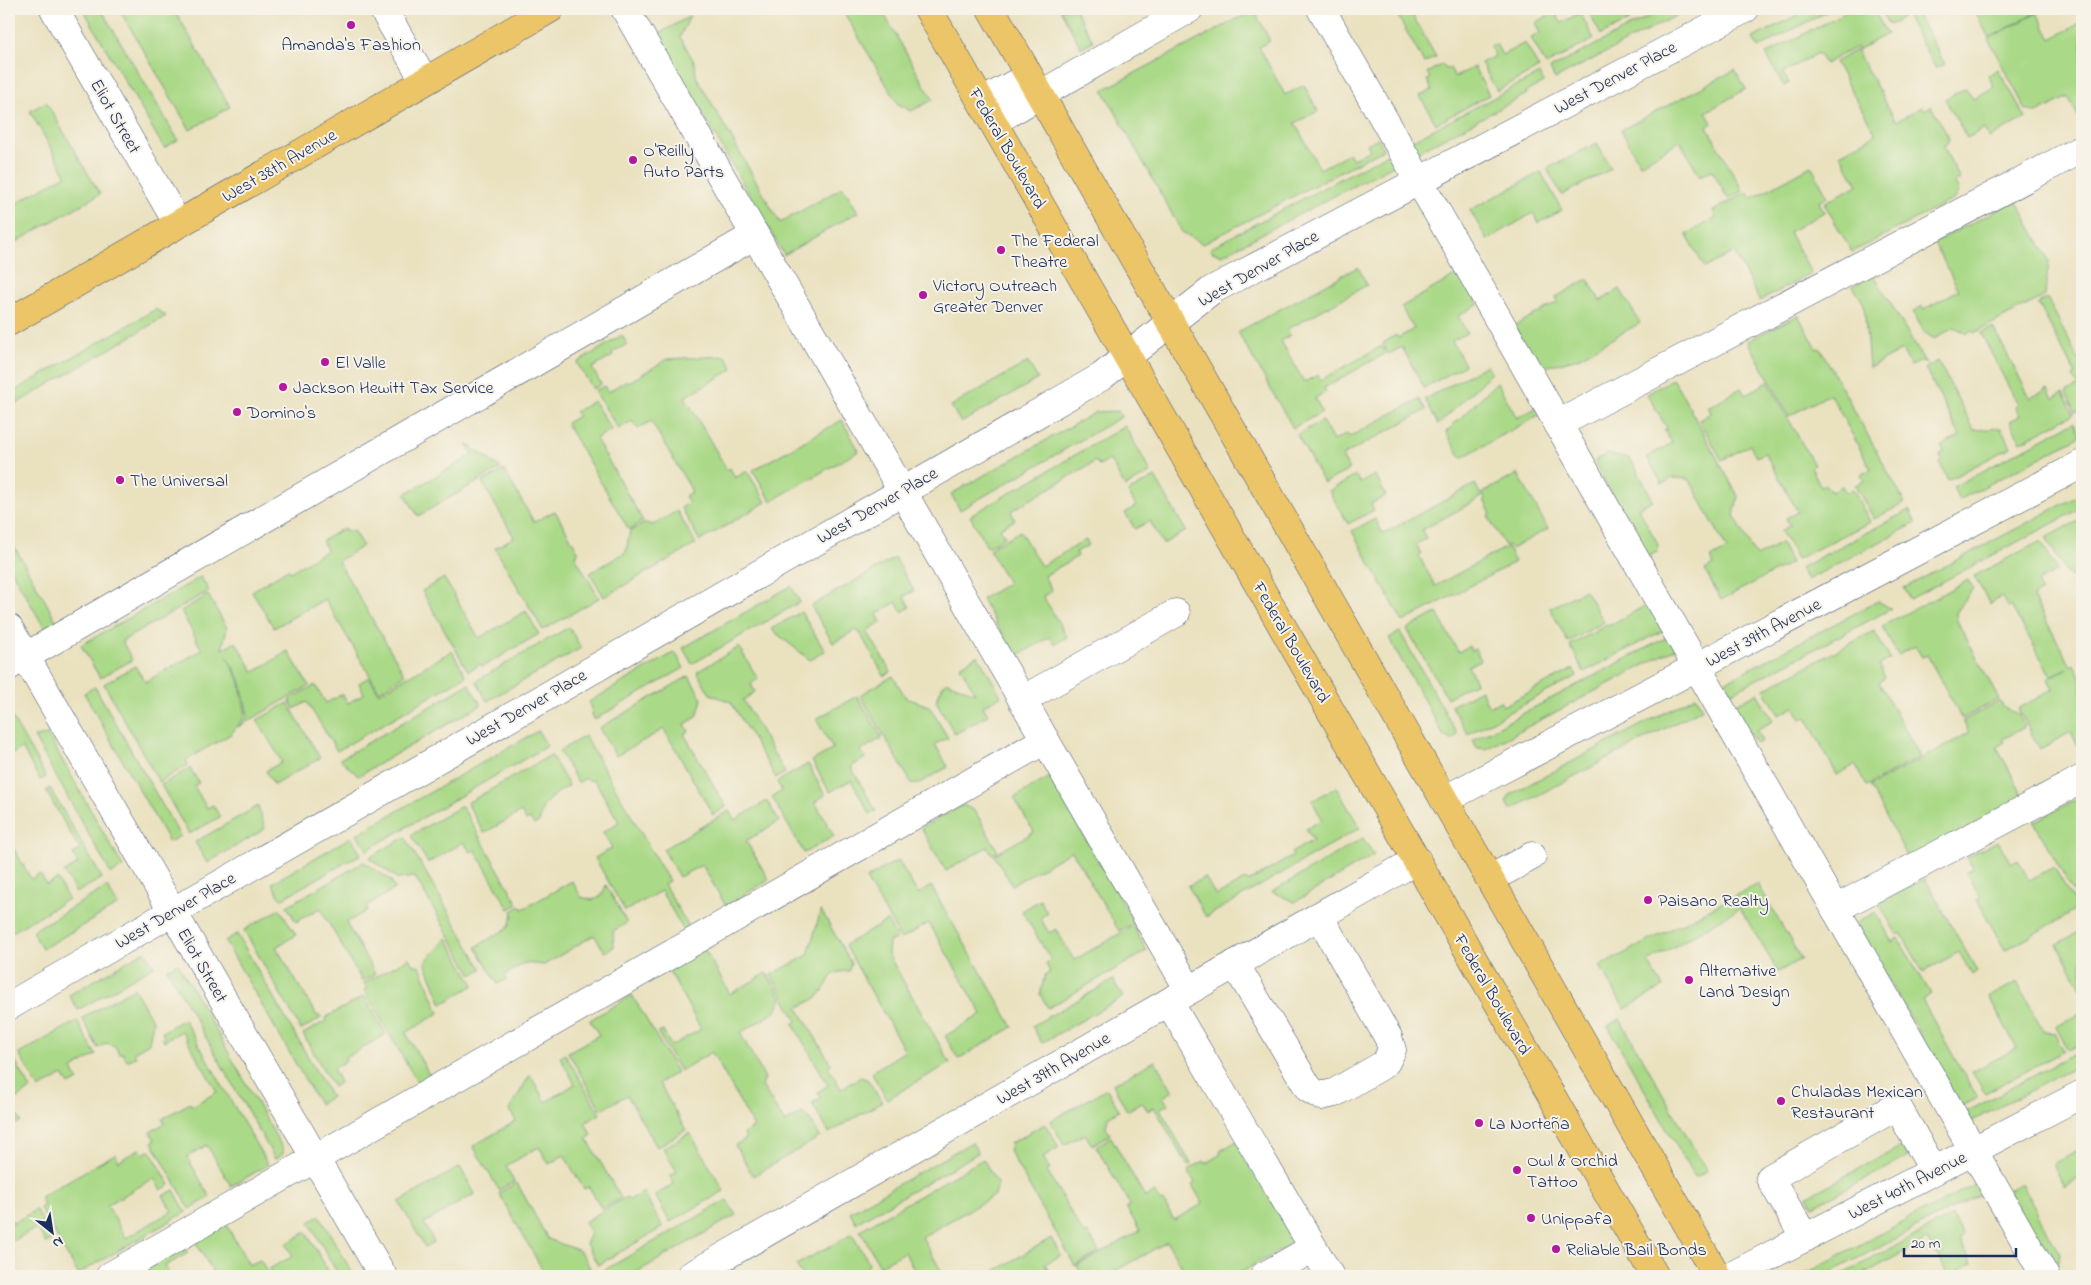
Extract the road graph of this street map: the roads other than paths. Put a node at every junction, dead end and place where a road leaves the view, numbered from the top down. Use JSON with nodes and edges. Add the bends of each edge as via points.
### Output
{"nodes":[{"id":1,"x":54,"y":9,"type":"edge"},
{"id":2,"x":382,"y":9,"type":"edge"},
{"id":3,"x":550,"y":9,"type":"edge"},
{"id":4,"x":625,"y":9,"type":"edge"},
{"id":5,"x":928,"y":9,"type":"edge"},
{"id":6,"x":991,"y":9,"type":"edge"},
{"id":7,"x":1189,"y":9,"type":"edge"},
{"id":8,"x":1321,"y":9,"type":"edge"},
{"id":9,"x":1745,"y":9,"type":"edge"},
{"id":10,"x":424,"y":80,"type":"junction"},
{"id":11,"x":1035,"y":85,"type":"junction"},
{"id":12,"x":987,"y":112,"type":"junction"},
{"id":13,"x":2082,"y":149,"type":"edge"},
{"id":14,"x":1419,"y":181,"type":"junction"},
{"id":15,"x":178,"y":224,"type":"junction"},
{"id":16,"x":755,"y":235,"type":"junction"},
{"id":17,"x":9,"y":322,"type":"edge"},
{"id":18,"x":1171,"y":322,"type":"junction"},
{"id":19,"x":1127,"y":356,"type":"junction"},
{"id":20,"x":1558,"y":424,"type":"junction"},
{"id":21,"x":2082,"y":464,"type":"edge"},
{"id":22,"x":902,"y":491,"type":"junction"},
{"id":23,"x":1176,"y":612,"type":"dead end"},
{"id":24,"x":9,"y":628,"type":"edge"},
{"id":25,"x":17,"y":662,"type":"edge"},
{"id":26,"x":1697,"y":667,"type":"junction"},
{"id":27,"x":1022,"y":700,"type":"junction"},
{"id":28,"x":1045,"y":740,"type":"junction"},
{"id":29,"x":2082,"y":779,"type":"edge"},
{"id":30,"x":1444,"y":800,"type":"junction"},
{"id":31,"x":1532,"y":856,"type":"dead end"},
{"id":32,"x":1417,"y":860,"type":"junction"},
{"id":33,"x":1490,"y":879,"type":"junction"},
{"id":34,"x":1835,"y":909,"type":"junction"},
{"id":35,"x":172,"y":912,"type":"junction"},
{"id":36,"x":1319,"y":916,"type":"junction"},
{"id":37,"x":1235,"y":964,"type":"junction"},
{"id":38,"x":1179,"y":996,"type":"junction"},
{"id":39,"x":9,"y":1006,"type":"edge"},
{"id":40,"x":2082,"y":1094,"type":"edge"},
{"id":41,"x":1973,"y":1151,"type":"junction"},
{"id":42,"x":315,"y":1158,"type":"junction"},
{"id":43,"x":1934,"y":1171,"type":"junction"},
{"id":44,"x":1805,"y":1238,"type":"junction"},
{"id":45,"x":1313,"y":1248,"type":"junction"},
{"id":46,"x":110,"y":1276,"type":"edge"},
{"id":47,"x":383,"y":1276,"type":"edge"},
{"id":48,"x":690,"y":1276,"type":"edge"},
{"id":49,"x":1264,"y":1276,"type":"edge"},
{"id":50,"x":1330,"y":1276,"type":"edge"},
{"id":51,"x":1656,"y":1276,"type":"edge"},
{"id":52,"x":1717,"y":1276,"type":"edge"},
{"id":53,"x":1731,"y":1276,"type":"edge"},
{"id":54,"x":2045,"y":1276,"type":"edge"}],
"edges":[{"from":1,"to":15,"type":"street","name":"Eliot Street"},
{"from":2,"to":10,"type":"street"},
{"from":3,"to":10,"type":"main road","name":"West 38th Avenue"},
{"from":4,"to":16,"type":"street"},
{"from":5,"to":12,"type":"main road","name":"Federal Boulevard"},
{"from":6,"to":11,"type":"main road"},
{"from":7,"to":11,"type":"street","via":[[1149,32]]},
{"from":8,"to":14,"type":"street"},
{"from":9,"to":14,"type":"street","name":"West Denver Place"},
{"from":10,"to":15,"type":"main road","name":"West 38th Avenue"},
{"from":11,"to":12,"type":"street"},
{"from":11,"to":18,"type":"main road"},
{"from":12,"to":19,"type":"main road","name":"Federal Boulevard"},
{"from":13,"to":20,"type":"street"},
{"from":14,"to":18,"type":"street","name":"West Denver Place","via":[[1212,290]]},
{"from":14,"to":20,"type":"street"},
{"from":15,"to":17,"type":"main road","name":"West 38th Avenue"},
{"from":16,"to":22,"type":"street"},
{"from":16,"to":25,"type":"street"},
{"from":18,"to":19,"type":"street","name":"West Denver Place"},
{"from":18,"to":30,"type":"main road"},
{"from":19,"to":22,"type":"street","name":"West Denver Place","via":[[1101,376]]},
{"from":19,"to":32,"type":"main road","name":"Federal Boulevard"},
{"from":20,"to":26,"type":"street"},
{"from":21,"to":26,"type":"street","name":"West 39th Avenue"},
{"from":22,"to":27,"type":"street"},
{"from":22,"to":35,"type":"street","name":"West Denver Place"},
{"from":23,"to":27,"type":"street"},
{"from":24,"to":25,"type":"street","name":"Eliot Street"},
{"from":25,"to":35,"type":"street","name":"Eliot Street"},
{"from":26,"to":30,"type":"street","name":"West 39th Avenue"},
{"from":26,"to":34,"type":"street"},
{"from":27,"to":28,"type":"street"},
{"from":28,"to":38,"type":"street"},
{"from":28,"to":42,"type":"street"},
{"from":29,"to":34,"type":"street"},
{"from":30,"to":33,"type":"main road"},
{"from":31,"to":33,"type":"street"},
{"from":32,"to":36,"type":"street","name":"West 39th Avenue"},
{"from":32,"to":51,"type":"main road","name":"Federal Boulevard"},
{"from":33,"to":52,"type":"main road"},
{"from":34,"to":41,"type":"street"},
{"from":35,"to":39,"type":"street","name":"West Denver Place"},
{"from":35,"to":42,"type":"street","name":"Eliot Street"},
{"from":36,"to":37,"type":"street","name":"West 39th Avenue"},
{"from":36,"to":37,"type":"street","via":[[1392,1050],[1386,1062],[1334,1093],[1321,1096],[1309,1089]]},
{"from":37,"to":38,"type":"street","name":"West 39th Avenue"},
{"from":38,"to":45,"type":"street"},
{"from":38,"to":48,"type":"street","name":"West 39th Avenue"},
{"from":40,"to":41,"type":"street","name":"West 40th Avenue"},
{"from":41,"to":43,"type":"street","name":"West 40th Avenue"},
{"from":41,"to":54,"type":"street"},
{"from":42,"to":46,"type":"street"},
{"from":42,"to":47,"type":"street","name":"Eliot Street"},
{"from":43,"to":44,"type":"street","name":"West 40th Avenue"},
{"from":43,"to":44,"type":"street","via":[[1897,1106],[1770,1178]]},
{"from":44,"to":53,"type":"street","name":"West 40th Avenue"},
{"from":45,"to":49,"type":"street"},
{"from":45,"to":50,"type":"street"}]}
